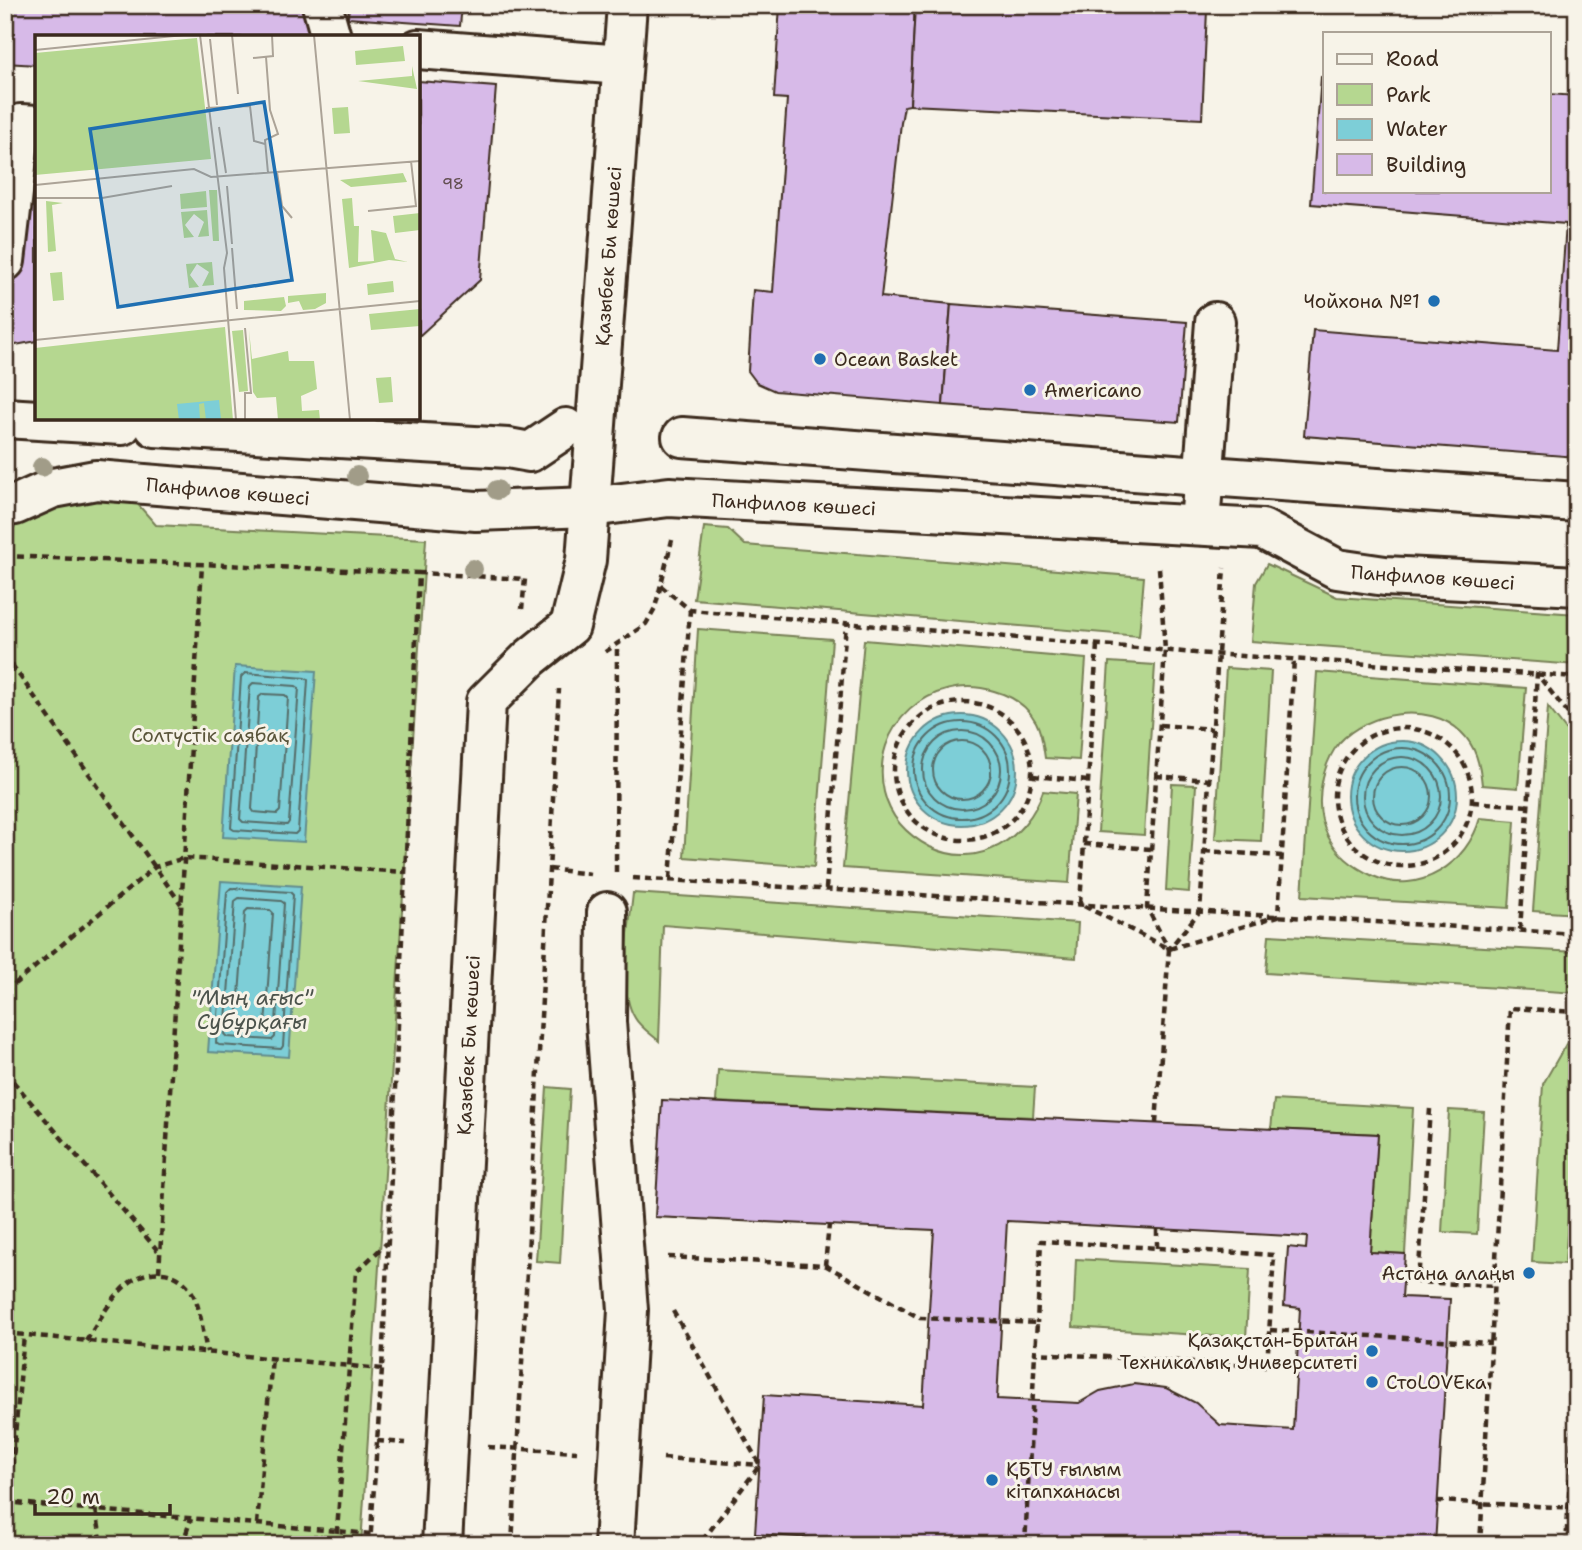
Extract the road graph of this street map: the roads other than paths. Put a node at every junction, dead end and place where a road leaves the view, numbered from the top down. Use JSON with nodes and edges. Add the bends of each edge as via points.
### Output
{"nodes":[{"id":1,"x":322,"y":5,"type":"edge"},
{"id":2,"x":627,"y":5,"type":"edge"},
{"id":3,"x":330,"y":35,"type":"edge"},
{"id":4,"x":420,"y":49,"type":"edge"},
{"id":5,"x":622,"y":65,"type":"junction"},
{"id":6,"x":35,"y":125,"type":"edge"},
{"id":7,"x":5,"y":261,"type":"edge"},
{"id":8,"x":1215,"y":322,"type":"dead end"},
{"id":9,"x":5,"y":418,"type":"edge"},
{"id":10,"x":35,"y":419,"type":"edge"},
{"id":11,"x":50,"y":420,"type":"edge"},
{"id":12,"x":139,"y":424,"type":"edge"},
{"id":13,"x":566,"y":428,"type":"dead end"},
{"id":14,"x":682,"y":437,"type":"dead end"},
{"id":15,"x":135,"y":483,"type":"junction"},
{"id":16,"x":1577,"y":502,"type":"edge"},
{"id":17,"x":5,"y":506,"type":"edge"},
{"id":18,"x":590,"y":507,"type":"junction"},
{"id":19,"x":1200,"y":525,"type":"junction"},
{"id":20,"x":1577,"y":586,"type":"edge"},
{"id":21,"x":611,"y":894,"type":"road end"},
{"id":22,"x":442,"y":1545,"type":"edge"},
{"id":23,"x":614,"y":1545,"type":"edge"}],
"edges":[{"from":1,"to":3,"type":"street"},
{"from":2,"to":5,"type":"street","name":"Қазыбек Би көшесі"},
{"from":4,"to":5,"type":"street"},
{"from":5,"to":18,"type":"street","name":"Қазыбек Би көшесі"},
{"from":6,"to":7,"type":"street","via":[[21,124]]},
{"from":8,"to":19,"type":"street"},
{"from":9,"to":10,"type":"street"},
{"from":11,"to":12,"type":"street"},
{"from":12,"to":13,"type":"street","via":[[530,452]]},
{"from":12,"to":15,"type":"street"},
{"from":14,"to":16,"type":"street"},
{"from":15,"to":17,"type":"street","name":"Панфилов көшесі","via":[[96,480],[53,488]]},
{"from":15,"to":18,"type":"street","name":"Панфилов көшесі","via":[[476,511]]},
{"from":18,"to":19,"type":"street","name":"Панфилов көшесі","via":[[669,498]]},
{"from":18,"to":22,"type":"street","name":"Қазыбек Би көшесі","via":[[586,561],[570,626],[486,702]]},
{"from":19,"to":20,"type":"street","name":"Панфилов көшесі","via":[[1262,529],[1337,569],[1385,576]]},
{"from":21,"to":23,"type":"street","via":[[606,1022],[628,1310]]}]}
